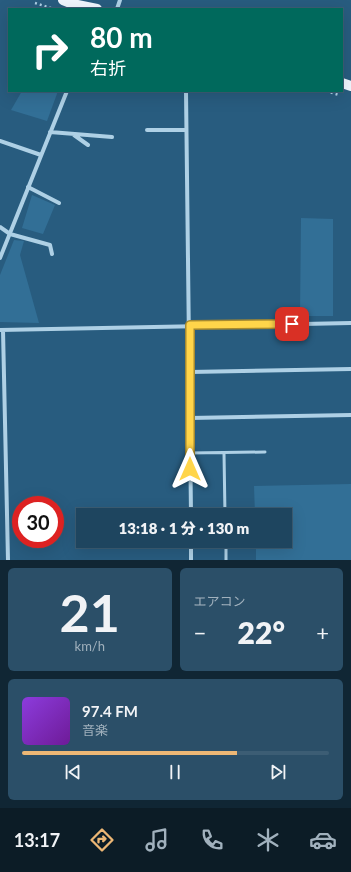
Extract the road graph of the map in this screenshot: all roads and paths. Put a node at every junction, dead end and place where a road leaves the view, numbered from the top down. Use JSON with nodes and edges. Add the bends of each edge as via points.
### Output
{"nodes":[{"id":1,"x":62,"y":0,"type":"edge"},
{"id":2,"x":35,"y":3,"type":"dead end"},
{"id":3,"x":51,"y":8,"type":"edge"},
{"id":4,"x":92,"y":8,"type":"edge"},
{"id":5,"x":67,"y":92,"type":"edge"},
{"id":6,"x":186,"y":92,"type":"edge"},
{"id":7,"x":147,"y":130,"type":"dead end"},
{"id":8,"x":186,"y":130,"type":"junction"},
{"id":9,"x":50,"y":132,"type":"junction"},
{"id":10,"x":73,"y":134,"type":"junction"},
{"id":11,"x":112,"y":137,"type":"dead end"},
{"id":12,"x":0,"y":141,"type":"edge"},
{"id":13,"x":88,"y":145,"type":"dead end"},
{"id":14,"x":41,"y":155,"type":"junction"},
{"id":15,"x":28,"y":187,"type":"junction"},
{"id":16,"x":60,"y":203,"type":"dead end"},
{"id":17,"x":0,"y":227,"type":"edge"},
{"id":18,"x":10,"y":234,"type":"junction"},
{"id":19,"x":52,"y":254,"type":"dead end"},
{"id":20,"x":0,"y":258,"type":"edge"},
{"id":21,"x":351,"y":323,"type":"edge"},
{"id":22,"x":190,"y":325,"type":"junction"},
{"id":23,"x":1,"y":330,"type":"edge"},
{"id":24,"x":351,"y":369,"type":"edge"},
{"id":25,"x":190,"y":372,"type":"junction"},
{"id":26,"x":351,"y":415,"type":"edge"},
{"id":27,"x":190,"y":418,"type":"junction"},
{"id":28,"x":266,"y":452,"type":"dead end"},
{"id":29,"x":190,"y":453,"type":"junction"},
{"id":30,"x":224,"y":453,"type":"junction"},
{"id":31,"x":190,"y":508,"type":"edge"},
{"id":32,"x":225,"y":508,"type":"edge"},
{"id":33,"x":191,"y":548,"type":"edge"},
{"id":34,"x":226,"y":548,"type":"edge"},
{"id":35,"x":8,"y":560,"type":"edge"},
{"id":36,"x":191,"y":560,"type":"edge"},
{"id":37,"x":226,"y":560,"type":"edge"}],
"edges":[{"from":1,"to":4,"type":"main road"},
{"from":2,"to":3,"type":"path"},
{"from":5,"to":9,"type":"street"},
{"from":6,"to":8,"type":"street"},
{"from":7,"to":8,"type":"street"},
{"from":8,"to":22,"type":"street"},
{"from":9,"to":10,"type":"street"},
{"from":9,"to":14,"type":"street"},
{"from":10,"to":11,"type":"street"},
{"from":10,"to":13,"type":"street"},
{"from":12,"to":14,"type":"street"},
{"from":14,"to":15,"type":"street"},
{"from":15,"to":16,"type":"street"},
{"from":15,"to":18,"type":"street"},
{"from":17,"to":18,"type":"street"},
{"from":18,"to":19,"type":"street","via":[[50,245]]},
{"from":18,"to":20,"type":"street"},
{"from":21,"to":22,"type":"street"},
{"from":22,"to":23,"type":"street"},
{"from":22,"to":25,"type":"street"},
{"from":23,"to":35,"type":"street"},
{"from":24,"to":25,"type":"street"},
{"from":25,"to":27,"type":"street"},
{"from":26,"to":27,"type":"street"},
{"from":27,"to":29,"type":"street"},
{"from":28,"to":30,"type":"lane"},
{"from":29,"to":30,"type":"lane"},
{"from":29,"to":31,"type":"street"},
{"from":30,"to":32,"type":"lane"},
{"from":33,"to":36,"type":"street"},
{"from":34,"to":37,"type":"lane"}]}
